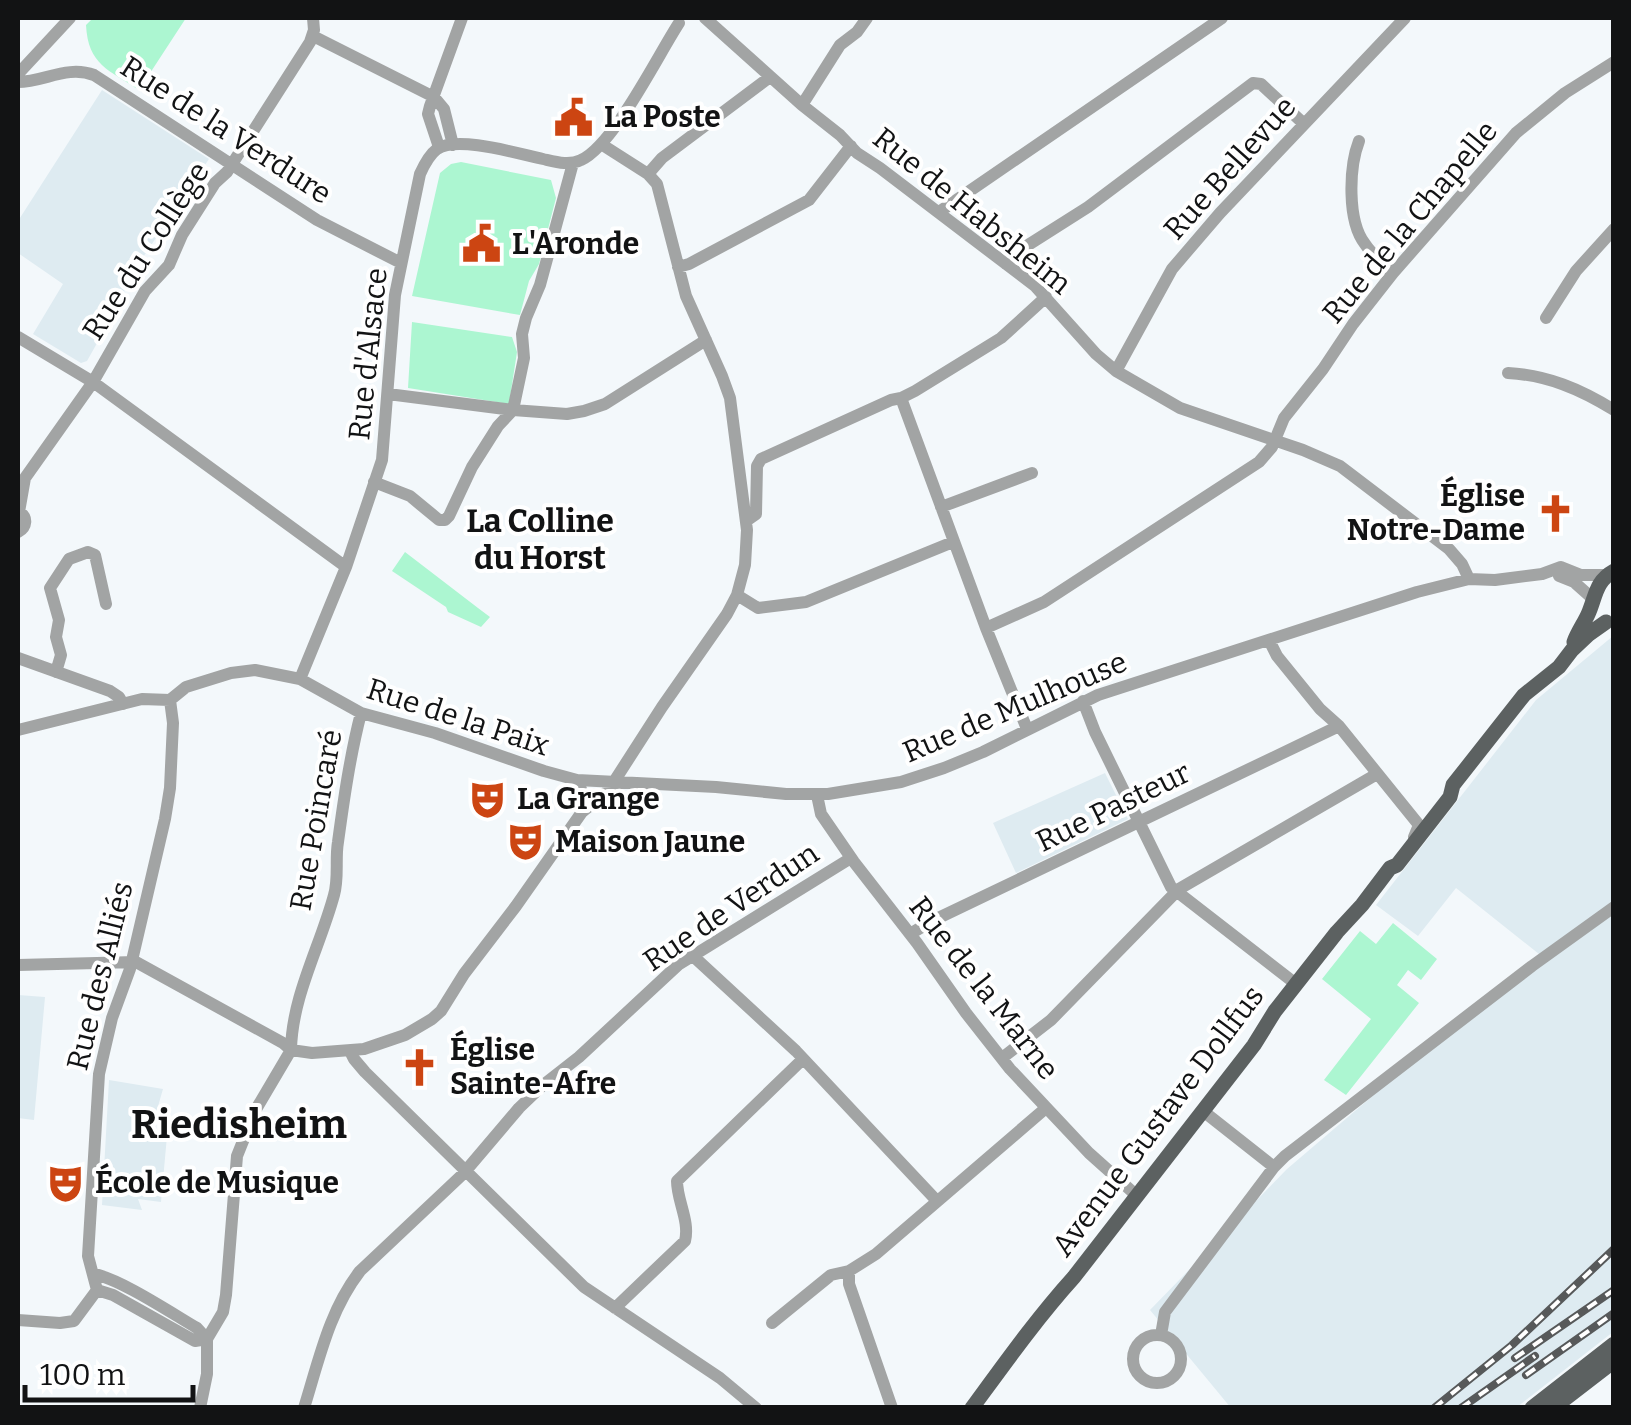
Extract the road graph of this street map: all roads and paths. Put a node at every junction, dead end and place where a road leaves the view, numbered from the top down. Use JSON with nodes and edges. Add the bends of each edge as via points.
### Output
{"nodes":[{"id":1,"x":70,"y":18,"type":"edge"},
{"id":2,"x":313,"y":18,"type":"edge"},
{"id":3,"x":462,"y":18,"type":"edge"},
{"id":4,"x":704,"y":18,"type":"edge"},
{"id":5,"x":867,"y":18,"type":"edge"},
{"id":6,"x":1222,"y":18,"type":"edge"},
{"id":7,"x":1405,"y":18,"type":"edge"},
{"id":8,"x":677,"y":20,"type":"edge"},
{"id":9,"x":313,"y":36,"type":"junction"},
{"id":10,"x":1614,"y":62,"type":"edge"},
{"id":11,"x":18,"y":74,"type":"edge"},
{"id":12,"x":770,"y":77,"type":"junction"},
{"id":13,"x":18,"y":82,"type":"edge"},
{"id":14,"x":434,"y":96,"type":"junction"},
{"id":15,"x":802,"y":105,"type":"junction"},
{"id":16,"x":1303,"y":123,"type":"junction"},
{"id":17,"x":1358,"y":142,"type":"dead end"},
{"id":18,"x":446,"y":146,"type":"junction"},
{"id":19,"x":852,"y":146,"type":"junction"},
{"id":20,"x":604,"y":147,"type":"junction"},
{"id":21,"x":232,"y":164,"type":"junction"},
{"id":22,"x":572,"y":167,"type":"junction"},
{"id":23,"x":648,"y":174,"type":"junction"},
{"id":24,"x":938,"y":212,"type":"junction"},
{"id":25,"x":1610,"y":238,"type":"edge"},
{"id":26,"x":400,"y":263,"type":"junction"},
{"id":27,"x":1006,"y":264,"type":"junction"},
{"id":28,"x":678,"y":267,"type":"junction"},
{"id":29,"x":1393,"y":273,"type":"junction"},
{"id":30,"x":1046,"y":298,"type":"junction"},
{"id":31,"x":1546,"y":318,"type":"dead end"},
{"id":32,"x":18,"y":337,"type":"edge"},
{"id":33,"x":706,"y":340,"type":"junction"},
{"id":34,"x":1116,"y":370,"type":"junction"},
{"id":35,"x":1508,"y":373,"type":"dead end"},
{"id":36,"x":93,"y":382,"type":"junction"},
{"id":37,"x":388,"y":394,"type":"junction"},
{"id":38,"x":902,"y":398,"type":"junction"},
{"id":39,"x":492,"y":407,"type":"junction"},
{"id":40,"x":513,"y":410,"type":"junction"},
{"id":41,"x":1614,"y":410,"type":"edge"},
{"id":42,"x":498,"y":426,"type":"junction"},
{"id":43,"x":1275,"y":441,"type":"junction"},
{"id":44,"x":1032,"y":472,"type":"dead end"},
{"id":45,"x":374,"y":482,"type":"junction"},
{"id":46,"x":941,"y":507,"type":"junction"},
{"id":47,"x":18,"y":511,"type":"edge"},
{"id":48,"x":746,"y":521,"type":"junction"},
{"id":49,"x":18,"y":532,"type":"edge"},
{"id":50,"x":953,"y":542,"type":"junction"},
{"id":51,"x":346,"y":568,"type":"junction"},
{"id":52,"x":1610,"y":573,"type":"edge"},
{"id":53,"x":1542,"y":574,"type":"junction"},
{"id":54,"x":1469,"y":579,"type":"junction"},
{"id":55,"x":737,"y":595,"type":"junction"},
{"id":56,"x":1592,"y":602,"type":"junction"},
{"id":57,"x":106,"y":604,"type":"dead end"},
{"id":58,"x":1610,"y":623,"type":"edge"},
{"id":59,"x":986,"y":628,"type":"junction"},
{"id":60,"x":1269,"y":640,"type":"junction"},
{"id":61,"x":1572,"y":650,"type":"junction"},
{"id":62,"x":18,"y":658,"type":"edge"},
{"id":63,"x":56,"y":672,"type":"junction"},
{"id":64,"x":300,"y":679,"type":"junction"},
{"id":65,"x":170,"y":700,"type":"junction"},
{"id":66,"x":1083,"y":701,"type":"junction"},
{"id":67,"x":123,"y":704,"type":"junction"},
{"id":68,"x":360,"y":714,"type":"junction"},
{"id":69,"x":1339,"y":726,"type":"junction"},
{"id":70,"x":1027,"y":729,"type":"junction"},
{"id":71,"x":18,"y":730,"type":"edge"},
{"id":72,"x":1377,"y":774,"type":"junction"},
{"id":73,"x":577,"y":780,"type":"junction"},
{"id":74,"x":613,"y":783,"type":"junction"},
{"id":75,"x":1453,"y":786,"type":"junction"},
{"id":76,"x":818,"y":795,"type":"junction"},
{"id":77,"x":582,"y":812,"type":"junction"},
{"id":78,"x":1138,"y":822,"type":"junction"},
{"id":79,"x":1417,"y":822,"type":"junction"},
{"id":80,"x":1414,"y":842,"type":"junction"},
{"id":81,"x":851,"y":858,"type":"junction"},
{"id":82,"x":1390,"y":868,"type":"junction"},
{"id":83,"x":1176,"y":892,"type":"junction"},
{"id":84,"x":1614,"y":907,"type":"edge"},
{"id":85,"x":910,"y":934,"type":"junction"},
{"id":86,"x":693,"y":956,"type":"junction"},
{"id":87,"x":132,"y":961,"type":"junction"},
{"id":88,"x":18,"y":965,"type":"edge"},
{"id":89,"x":1296,"y":984,"type":"junction"},
{"id":90,"x":292,"y":1050,"type":"junction"},
{"id":91,"x":350,"y":1052,"type":"junction"},
{"id":92,"x":1002,"y":1058,"type":"junction"},
{"id":93,"x":803,"y":1059,"type":"junction"},
{"id":94,"x":1046,"y":1108,"type":"junction"},
{"id":95,"x":1203,"y":1110,"type":"junction"},
{"id":96,"x":1274,"y":1166,"type":"junction"},
{"id":97,"x":466,"y":1170,"type":"junction"},
{"id":98,"x":1136,"y":1196,"type":"junction"},
{"id":99,"x":937,"y":1202,"type":"junction"},
{"id":100,"x":849,"y":1271,"type":"junction"},
{"id":101,"x":92,"y":1274,"type":"junction"},
{"id":102,"x":97,"y":1290,"type":"junction"},
{"id":103,"x":615,"y":1308,"type":"junction"},
{"id":104,"x":18,"y":1320,"type":"edge"},
{"id":105,"x":772,"y":1323,"type":"dead end"},
{"id":106,"x":1161,"y":1335,"type":"dead end"},
{"id":107,"x":207,"y":1339,"type":"junction"},
{"id":108,"x":1614,"y":1344,"type":"edge"},
{"id":109,"x":1614,"y":1360,"type":"edge"},
{"id":110,"x":739,"y":1403,"type":"edge"},
{"id":111,"x":200,"y":1408,"type":"edge"},
{"id":112,"x":304,"y":1408,"type":"edge"},
{"id":113,"x":756,"y":1408,"type":"edge"},
{"id":114,"x":892,"y":1408,"type":"edge"},
{"id":115,"x":972,"y":1408,"type":"edge"},
{"id":116,"x":1532,"y":1408,"type":"edge"},
{"id":117,"x":1553,"y":1408,"type":"edge"}],
"edges":[{"from":1,"to":11,"type":"street"},
{"from":2,"to":9,"type":"street"},
{"from":3,"to":14,"type":"street"},
{"from":4,"to":8,"type":"street","via":[[691,26]]},
{"from":4,"to":12,"type":"street","name":"Rue de Habsheim"},
{"from":5,"to":15,"type":"street","via":[[840,44]]},
{"from":6,"to":24,"type":"street"},
{"from":7,"to":16,"type":"street","name":"Rue Bellevue"},
{"from":8,"to":20,"type":"street"},
{"from":9,"to":14,"type":"street"},
{"from":9,"to":21,"type":"street","name":"Rue du Collège"},
{"from":10,"to":29,"type":"street","name":"Rue de la Chapelle","via":[[1516,133]]},
{"from":12,"to":15,"type":"street","name":"Rue de Habsheim"},
{"from":12,"to":23,"type":"street"},
{"from":13,"to":21,"type":"street","name":"Rue de la Verdure","via":[[86,72]]},
{"from":14,"to":18,"type":"street","via":[[444,109]]},
{"from":15,"to":19,"type":"street","name":"Rue de Habsheim"},
{"from":16,"to":27,"type":"street","via":[[1253,83]]},
{"from":16,"to":34,"type":"street","name":"Rue Bellevue","via":[[1172,269]]},
{"from":17,"to":29,"type":"street","via":[[1351,194],[1359,234]]},
{"from":18,"to":22,"type":"street","via":[[562,171]]},
{"from":18,"to":26,"type":"street","name":"Rue d'Alsace","via":[[420,174]]},
{"from":19,"to":24,"type":"street","name":"Rue de Habsheim"},
{"from":19,"to":28,"type":"street","via":[[809,200]]},
{"from":20,"to":22,"type":"street","via":[[594,162]]},
{"from":20,"to":23,"type":"street"},
{"from":21,"to":26,"type":"street","name":"Rue de la Verdure"},
{"from":21,"to":36,"type":"street","name":"Rue du Collège","via":[[182,234],[170,265],[144,291]]},
{"from":22,"to":40,"type":"street","via":[[522,334]]},
{"from":23,"to":28,"type":"street","via":[[662,198]]},
{"from":24,"to":27,"type":"street","name":"Rue de Habsheim"},
{"from":25,"to":31,"type":"street","via":[[1576,271]]},
{"from":26,"to":37,"type":"street","name":"Rue d'Alsace"},
{"from":27,"to":30,"type":"street","name":"Rue de Habsheim"},
{"from":28,"to":33,"type":"street"},
{"from":29,"to":43,"type":"street","name":"Rue de la Chapelle","via":[[1284,418]]},
{"from":30,"to":34,"type":"street","name":"Rue de Habsheim"},
{"from":30,"to":38,"type":"street","via":[[1001,338]]},
{"from":32,"to":36,"type":"street"},
{"from":33,"to":40,"type":"street","via":[[594,408],[568,414]]},
{"from":33,"to":48,"type":"street","via":[[730,398]]},
{"from":34,"to":43,"type":"street","name":"Rue de Habsheim","via":[[1180,408]]},
{"from":35,"to":41,"type":"street","via":[[1535,374]]},
{"from":36,"to":47,"type":"street","name":"Rue du Collège","via":[[26,478]]},
{"from":36,"to":51,"type":"street"},
{"from":37,"to":39,"type":"street"},
{"from":37,"to":45,"type":"street","name":"Rue d'Alsace"},
{"from":38,"to":46,"type":"street"},
{"from":38,"to":48,"type":"street","via":[[760,459],[756,514]]},
{"from":39,"to":40,"type":"street"},
{"from":39,"to":42,"type":"street"},
{"from":40,"to":42,"type":"street"},
{"from":42,"to":45,"type":"street","via":[[445,520]]},
{"from":43,"to":54,"type":"street","name":"Rue de Habsheim","via":[[1326,459],[1368,486],[1458,558]]},
{"from":43,"to":59,"type":"street","name":"Rue de la Chapelle","via":[[1259,462],[1044,602]]},
{"from":44,"to":46,"type":"street"},
{"from":45,"to":51,"type":"street","name":"Rue d'Alsace"},
{"from":46,"to":50,"type":"street"},
{"from":47,"to":49,"type":"street","name":"Rue du Collège","via":[[26,522]]},
{"from":48,"to":55,"type":"street"},
{"from":50,"to":55,"type":"street","via":[[806,602],[758,608]]},
{"from":50,"to":59,"type":"street"},
{"from":51,"to":64,"type":"street","name":"Rue d'Alsace"},
{"from":52,"to":53,"type":"street","name":"Rue de Mulhouse","via":[[1580,575],[1561,567]]},
{"from":52,"to":56,"type":"main road","name":"Avenue Gustave Dollfus"},
{"from":53,"to":54,"type":"street","name":"Rue de Mulhouse"},
{"from":53,"to":56,"type":"street","via":[[1574,582]]},
{"from":54,"to":60,"type":"street","name":"Rue de Mulhouse"},
{"from":55,"to":74,"type":"street"},
{"from":56,"to":58,"type":"main road","via":[[1596,616]]},
{"from":56,"to":61,"type":"main road","name":"Avenue Gustave Dollfus"},
{"from":57,"to":63,"type":"street","via":[[96,555],[69,559],[50,588],[59,620]]},
{"from":58,"to":61,"type":"main road","name":"Avenue Gustave Dollfus"},
{"from":59,"to":70,"type":"street"},
{"from":60,"to":66,"type":"street","name":"Rue de Mulhouse"},
{"from":60,"to":69,"type":"street"},
{"from":61,"to":75,"type":"main road","name":"Avenue Gustave Dollfus","via":[[1524,696]]},
{"from":62,"to":63,"type":"street"},
{"from":63,"to":67,"type":"street","via":[[110,691]]},
{"from":64,"to":65,"type":"street","name":"Rue de la Paix","via":[[238,672],[186,688]]},
{"from":64,"to":68,"type":"street","name":"Rue de la Paix"},
{"from":65,"to":67,"type":"street","name":"Rue de la Paix"},
{"from":65,"to":87,"type":"street","name":"Rue des Alliés","via":[[170,788]]},
{"from":66,"to":70,"type":"street","name":"Rue de Mulhouse"},
{"from":66,"to":78,"type":"street"},
{"from":67,"to":71,"type":"street","name":"Rue de la Paix"},
{"from":68,"to":73,"type":"street","name":"Rue de la Paix"},
{"from":68,"to":90,"type":"street","name":"Rue Poincaré","via":[[334,894],[306,976]]},
{"from":69,"to":72,"type":"street"},
{"from":69,"to":78,"type":"street","name":"Rue Pasteur"},
{"from":70,"to":76,"type":"street","name":"Rue de Mulhouse","via":[[922,775]]},
{"from":72,"to":79,"type":"street"},
{"from":72,"to":83,"type":"street"},
{"from":73,"to":74,"type":"street","name":"Rue de la Paix"},
{"from":73,"to":77,"type":"street"},
{"from":74,"to":76,"type":"street","name":"Rue de Mulhouse"},
{"from":74,"to":77,"type":"street"},
{"from":75,"to":79,"type":"main road","name":"Avenue Gustave Dollfus"},
{"from":75,"to":80,"type":"main road","name":"Avenue Gustave Dollfus"},
{"from":76,"to":81,"type":"street","name":"Rue de la Marne","via":[[820,814]]},
{"from":77,"to":91,"type":"street","via":[[441,1011],[398,1038]]},
{"from":78,"to":83,"type":"street"},
{"from":78,"to":85,"type":"street","name":"Rue Pasteur"},
{"from":79,"to":80,"type":"street"},
{"from":79,"to":82,"type":"main road","name":"Avenue Gustave Dollfus"},
{"from":80,"to":82,"type":"main road","name":"Avenue Gustave Dollfus"},
{"from":81,"to":85,"type":"street","name":"Rue de la Marne"},
{"from":81,"to":86,"type":"street","name":"Rue de Verdun"},
{"from":82,"to":89,"type":"main road","name":"Avenue Gustave Dollfus"},
{"from":83,"to":89,"type":"street"},
{"from":83,"to":92,"type":"street","via":[[1051,1020]]},
{"from":84,"to":96,"type":"street"},
{"from":85,"to":92,"type":"street","name":"Rue de la Marne"},
{"from":86,"to":93,"type":"street"},
{"from":86,"to":97,"type":"street","name":"Rue de Verdun","via":[[542,1086]]},
{"from":87,"to":88,"type":"street"},
{"from":87,"to":90,"type":"street"},
{"from":87,"to":101,"type":"street","name":"Rue des Alliés","via":[[99,1074]]},
{"from":89,"to":95,"type":"main road","name":"Avenue Gustave Dollfus"},
{"from":90,"to":91,"type":"street"},
{"from":90,"to":107,"type":"street","via":[[237,1156],[226,1295]]},
{"from":91,"to":97,"type":"street"},
{"from":92,"to":94,"type":"street","name":"Rue de la Marne"},
{"from":93,"to":99,"type":"street"},
{"from":93,"to":103,"type":"street","via":[[677,1181],[685,1240]]},
{"from":94,"to":98,"type":"street","name":"Rue de la Marne"},
{"from":94,"to":99,"type":"street"},
{"from":95,"to":96,"type":"street"},
{"from":95,"to":98,"type":"main road","name":"Avenue Gustave Dollfus"},
{"from":96,"to":106,"type":"street","via":[[1166,1312]]},
{"from":97,"to":103,"type":"street","via":[[584,1287]]},
{"from":97,"to":112,"type":"street","name":"Rue de Verdun","via":[[346,1289]]},
{"from":98,"to":115,"type":"main road","name":"Avenue Gustave Dollfus"},
{"from":99,"to":100,"type":"street"},
{"from":100,"to":105,"type":"street","via":[[831,1275]]},
{"from":100,"to":114,"type":"street"},
{"from":101,"to":102,"type":"street","name":"Rue des Alliés"},
{"from":101,"to":107,"type":"street","via":[[198,1328]]},
{"from":102,"to":104,"type":"street","via":[[74,1321]]},
{"from":102,"to":107,"type":"street","via":[[195,1341]]},
{"from":103,"to":110,"type":"street","via":[[720,1378]]},
{"from":107,"to":111,"type":"street"},
{"from":108,"to":116,"type":"main road"},
{"from":109,"to":117,"type":"main road"},
{"from":110,"to":113,"type":"street"}]}
